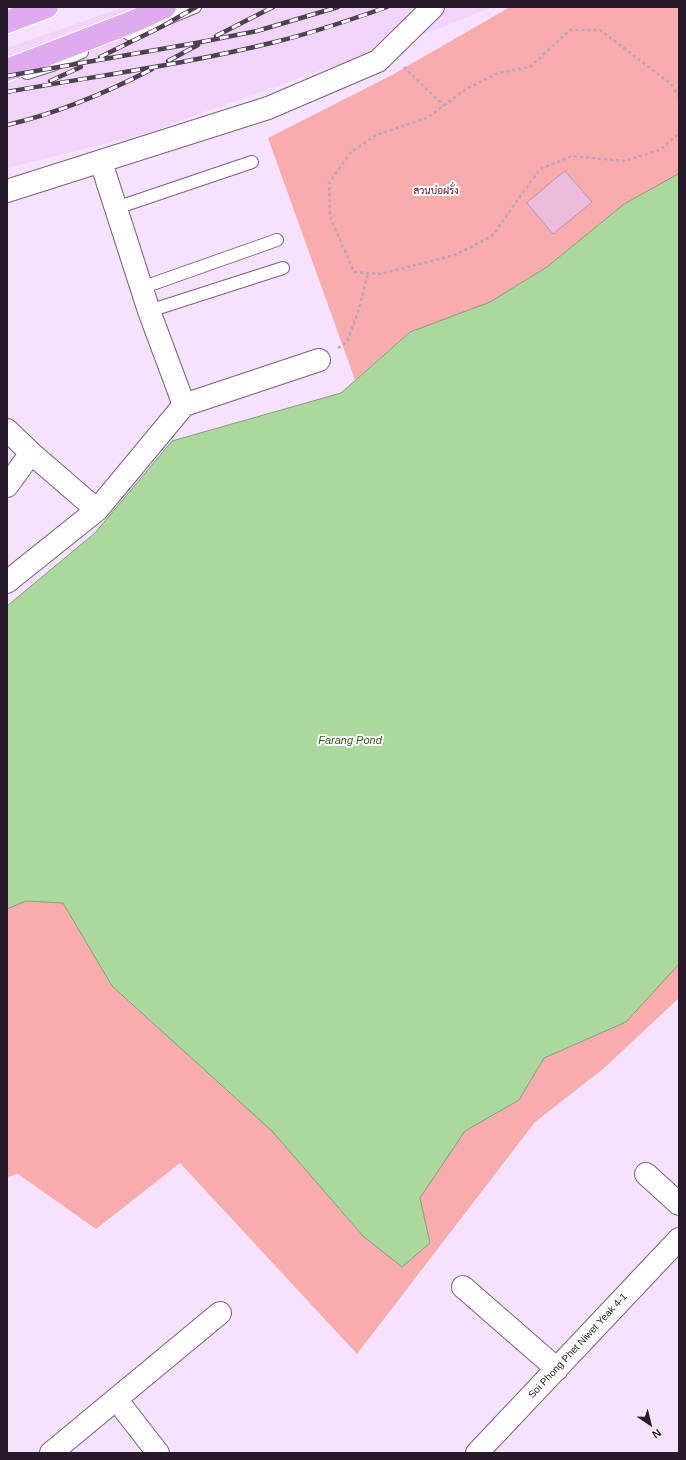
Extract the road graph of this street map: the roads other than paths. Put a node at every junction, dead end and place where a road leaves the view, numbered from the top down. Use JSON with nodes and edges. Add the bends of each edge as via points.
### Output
{"nodes":[{"id":1,"x":47,"y":7,"type":"edge"},
{"id":2,"x":165,"y":7,"type":"edge"},
{"id":3,"x":195,"y":7,"type":"edge"},
{"id":4,"x":433,"y":7,"type":"edge"},
{"id":5,"x":7,"y":22,"type":"edge"},
{"id":6,"x":7,"y":70,"type":"edge"},
{"id":7,"x":7,"y":79,"type":"edge"},
{"id":8,"x":101,"y":162,"type":"junction"},
{"id":9,"x":252,"y":162,"type":"dead end"},
{"id":10,"x":7,"y":191,"type":"edge"},
{"id":11,"x":116,"y":208,"type":"junction"},
{"id":12,"x":277,"y":240,"type":"dead end"},
{"id":13,"x":283,"y":268,"type":"dead end"},
{"id":14,"x":141,"y":288,"type":"junction"},
{"id":15,"x":149,"y":311,"type":"junction"},
{"id":16,"x":319,"y":360,"type":"road end"},
{"id":17,"x":184,"y":405,"type":"junction"},
{"id":18,"x":7,"y":430,"type":"edge"},
{"id":19,"x":31,"y":453,"type":"junction"},
{"id":20,"x":7,"y":486,"type":"edge"},
{"id":21,"x":97,"y":510,"type":"junction"},
{"id":22,"x":7,"y":582,"type":"edge"},
{"id":23,"x":646,"y":1174,"type":"dead end"},
{"id":24,"x":679,"y":1204,"type":"edge"},
{"id":25,"x":679,"y":1239,"type":"edge"},
{"id":26,"x":463,"y":1287,"type":"dead end"},
{"id":27,"x":220,"y":1313,"type":"dead end"},
{"id":28,"x":557,"y":1368,"type":"junction"},
{"id":29,"x":116,"y":1399,"type":"junction"},
{"id":30,"x":52,"y":1453,"type":"edge"},
{"id":31,"x":158,"y":1453,"type":"edge"},
{"id":32,"x":477,"y":1453,"type":"edge"}],
"edges":[{"from":1,"to":5,"type":"highway"},
{"from":2,"to":6,"type":"highway"},
{"from":3,"to":7,"type":"lane","via":[[52,65]]},
{"from":4,"to":8,"type":"street","via":[[378,61],[268,108]]},
{"from":8,"to":10,"type":"street"},
{"from":8,"to":11,"type":"street"},
{"from":9,"to":11,"type":"lane"},
{"from":11,"to":14,"type":"street"},
{"from":12,"to":14,"type":"lane"},
{"from":13,"to":15,"type":"lane"},
{"from":14,"to":15,"type":"street"},
{"from":15,"to":17,"type":"street"},
{"from":16,"to":17,"type":"street"},
{"from":17,"to":21,"type":"street"},
{"from":18,"to":19,"type":"street"},
{"from":19,"to":20,"type":"street"},
{"from":19,"to":21,"type":"street"},
{"from":21,"to":22,"type":"street"},
{"from":23,"to":24,"type":"street"},
{"from":25,"to":28,"type":"street","name":"Soi Phong Phet Niwet Yeak 4-1"},
{"from":26,"to":28,"type":"street"},
{"from":27,"to":29,"type":"street"},
{"from":28,"to":32,"type":"street","name":"Soi Phong Phet Niwet Yeak 4-1"},
{"from":29,"to":30,"type":"street"},
{"from":29,"to":31,"type":"street"}]}
